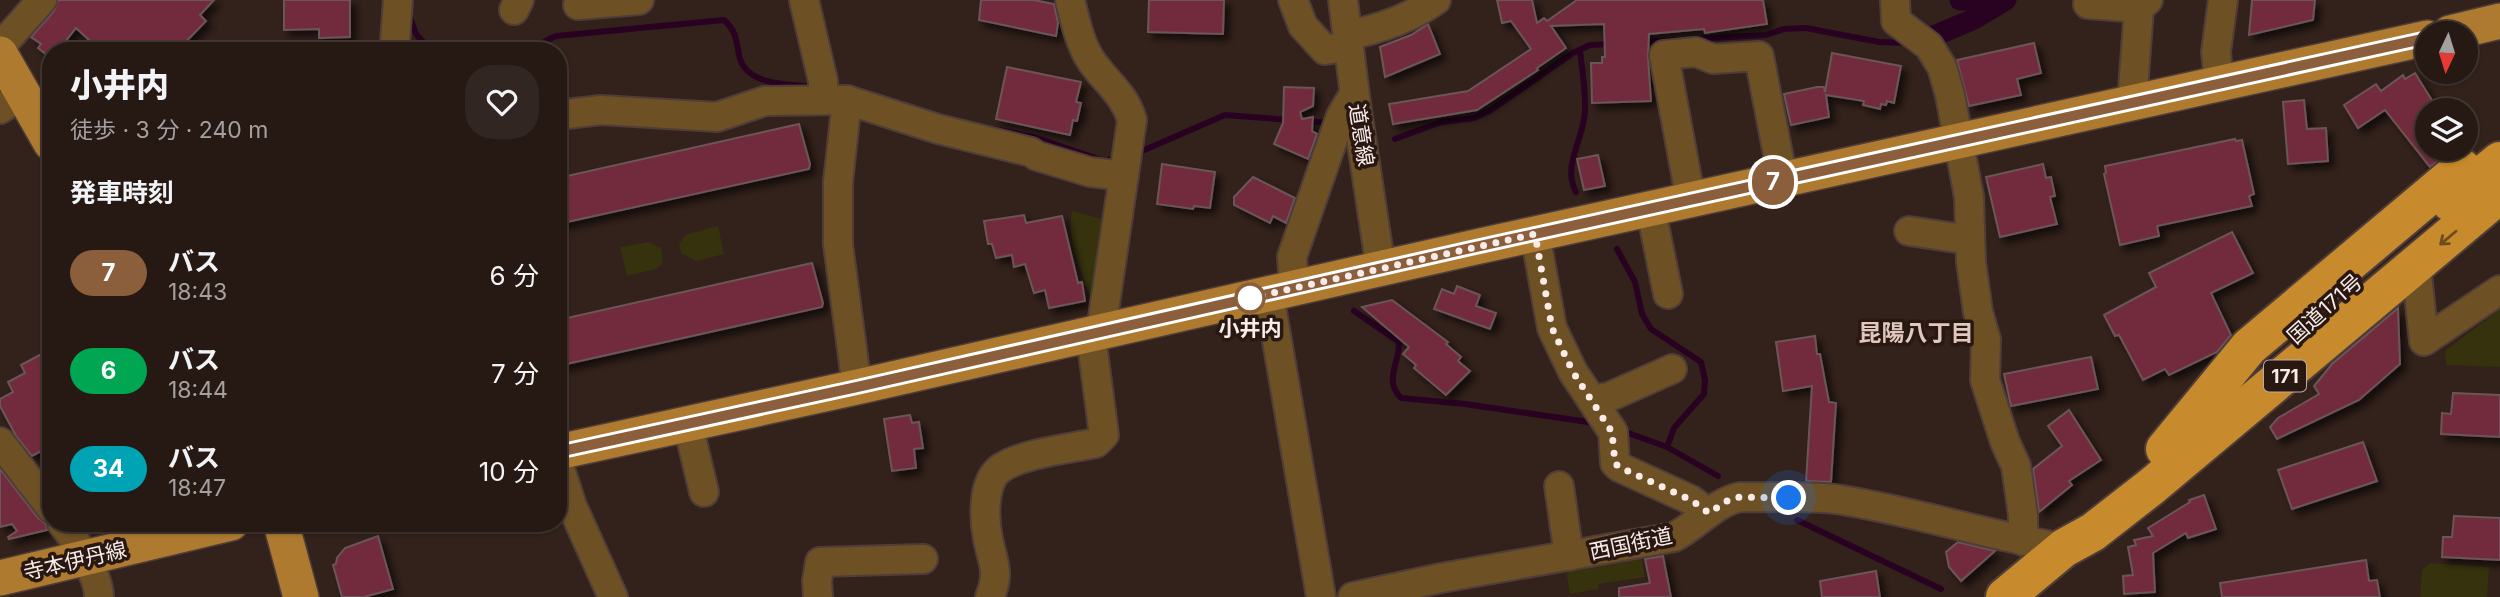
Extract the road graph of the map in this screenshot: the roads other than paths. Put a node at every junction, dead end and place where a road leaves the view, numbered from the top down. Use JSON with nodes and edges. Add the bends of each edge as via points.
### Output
{"nodes":[{"id":1,"x":42,"y":0,"type":"edge"},
{"id":2,"x":398,"y":0,"type":"edge"},
{"id":3,"x":639,"y":0,"type":"edge"},
{"id":4,"x":804,"y":0,"type":"edge"},
{"id":5,"x":1070,"y":0,"type":"edge"},
{"id":6,"x":1293,"y":0,"type":"edge"},
{"id":7,"x":1343,"y":0,"type":"edge"},
{"id":8,"x":1436,"y":0,"type":"edge"},
{"id":9,"x":1895,"y":0,"type":"edge"},
{"id":10,"x":2223,"y":0,"type":"edge"},
{"id":11,"x":2143,"y":4,"type":"edge"},
{"id":12,"x":2088,"y":5,"type":"dead end"},
{"id":13,"x":578,"y":11,"type":"edge"},
{"id":14,"x":2500,"y":22,"type":"edge"},
{"id":15,"x":2478,"y":27,"type":"edge"},
{"id":16,"x":1349,"y":41,"type":"junction"},
{"id":17,"x":2415,"y":41,"type":"edge"},
{"id":18,"x":395,"y":42,"type":"edge"},
{"id":19,"x":0,"y":47,"type":"edge"},
{"id":20,"x":0,"y":54,"type":"edge"},
{"id":21,"x":2219,"y":83,"type":"junction"},
{"id":22,"x":1354,"y":94,"type":"junction"},
{"id":23,"x":835,"y":99,"type":"junction"},
{"id":24,"x":12,"y":102,"type":"edge"},
{"id":25,"x":2132,"y":103,"type":"junction"},
{"id":26,"x":567,"y":114,"type":"edge"},
{"id":27,"x":42,"y":134,"type":"edge"},
{"id":28,"x":2500,"y":136,"type":"edge"},
{"id":29,"x":1958,"y":141,"type":"junction"},
{"id":30,"x":2500,"y":161,"type":"edge"},
{"id":31,"x":1124,"y":176,"type":"junction"},
{"id":32,"x":1783,"y":180,"type":"junction"},
{"id":33,"x":2500,"y":194,"type":"edge"},
{"id":34,"x":1691,"y":201,"type":"junction"},
{"id":35,"x":1651,"y":210,"type":"junction"},
{"id":36,"x":1909,"y":231,"type":"dead end"},
{"id":37,"x":1535,"y":234,"type":"junction"},
{"id":38,"x":1970,"y":240,"type":"junction"},
{"id":39,"x":2416,"y":265,"type":"junction"},
{"id":40,"x":1381,"y":269,"type":"junction"},
{"id":41,"x":2500,"y":290,"type":"edge"},
{"id":42,"x":1281,"y":291,"type":"junction"},
{"id":43,"x":1668,"y":294,"type":"dead end"},
{"id":44,"x":1101,"y":331,"type":"junction"},
{"id":45,"x":1672,"y":369,"type":"dead end"},
{"id":46,"x":857,"y":387,"type":"junction"},
{"id":47,"x":1593,"y":400,"type":"junction"},
{"id":48,"x":688,"y":425,"type":"junction"},
{"id":49,"x":0,"y":442,"type":"edge"},
{"id":50,"x":2165,"y":449,"type":"junction"},
{"id":51,"x":567,"y":450,"type":"edge"},
{"id":52,"x":706,"y":486,"type":"dead end"},
{"id":53,"x":1559,"y":486,"type":"dead end"},
{"id":54,"x":567,"y":491,"type":"edge"},
{"id":55,"x":42,"y":497,"type":"edge"},
{"id":56,"x":1709,"y":513,"type":"junction"},
{"id":57,"x":69,"y":532,"type":"edge"},
{"id":58,"x":195,"y":532,"type":"edge"},
{"id":59,"x":283,"y":532,"type":"edge"},
{"id":60,"x":2023,"y":541,"type":"junction"},
{"id":61,"x":2064,"y":548,"type":"junction"},
{"id":62,"x":1569,"y":556,"type":"junction"},
{"id":63,"x":84,"y":559,"type":"junction"},
{"id":64,"x":923,"y":559,"type":"dead end"},
{"id":65,"x":0,"y":578,"type":"edge"},
{"id":66,"x":99,"y":597,"type":"edge"},
{"id":67,"x":301,"y":597,"type":"edge"},
{"id":68,"x":613,"y":597,"type":"edge"},
{"id":69,"x":818,"y":597,"type":"edge"},
{"id":70,"x":990,"y":597,"type":"edge"},
{"id":71,"x":1321,"y":597,"type":"edge"},
{"id":72,"x":1353,"y":597,"type":"edge"},
{"id":73,"x":2005,"y":597,"type":"edge"}],
"edges":[{"from":1,"to":19,"type":"street"},
{"from":2,"to":18,"type":"street"},
{"from":3,"to":13,"type":"street"},
{"from":4,"to":23,"type":"street","via":[[824,81]]},
{"from":5,"to":31,"type":"street","via":[[1091,61],[1121,95],[1132,120]]},
{"from":6,"to":16,"type":"street","via":[[1303,26],[1325,50]]},
{"from":7,"to":16,"type":"street","name":"道意線"},
{"from":8,"to":16,"type":"street","via":[[1418,13]]},
{"from":9,"to":29,"type":"street","via":[[1896,21],[1928,46],[1942,67]]},
{"from":10,"to":21,"type":"street","via":[[2216,52]]},
{"from":11,"to":12,"type":"street"},
{"from":11,"to":25,"type":"street"},
{"from":14,"to":15,"type":"main road"},
{"from":16,"to":22,"type":"street","name":"道意線"},
{"from":17,"to":21,"type":"main road"},
{"from":20,"to":24,"type":"main road"},
{"from":21,"to":25,"type":"main road"},
{"from":22,"to":40,"type":"street","name":"道意線"},
{"from":22,"to":42,"type":"street","via":[[1341,116]]},
{"from":23,"to":26,"type":"street","via":[[765,101],[717,117],[601,110]]},
{"from":23,"to":31,"type":"street","via":[[1090,172]]},
{"from":23,"to":46,"type":"street","via":[[838,244]]},
{"from":24,"to":27,"type":"main road"},
{"from":25,"to":29,"type":"main road"},
{"from":28,"to":50,"type":"highway","via":[[2249,347]]},
{"from":29,"to":32,"type":"main road"},
{"from":29,"to":38,"type":"street","via":[[1969,197]]},
{"from":30,"to":50,"type":"highway","name":"国道171号","number":"171"},
{"from":31,"to":44,"type":"street"},
{"from":32,"to":34,"type":"main road"},
{"from":32,"to":34,"type":"street","via":[[1759,57],[1713,59],[1696,52],[1664,55]]},
{"from":33,"to":39,"type":"highway","name":"国道171号","number":"171","one_way":true},
{"from":34,"to":35,"type":"main road"},
{"from":35,"to":37,"type":"main road"},
{"from":35,"to":43,"type":"street"},
{"from":36,"to":38,"type":"street"},
{"from":37,"to":40,"type":"main road"},
{"from":37,"to":47,"type":"street","via":[[1552,328],[1573,372]]},
{"from":38,"to":60,"type":"street","via":[[1986,340],[1985,380],[2016,466]]},
{"from":39,"to":41,"type":"street","via":[[2424,341]]},
{"from":39,"to":61,"type":"highway","name":"国道171号","number":"171","via":[[2152,486],[2093,532]]},
{"from":40,"to":42,"type":"main road"},
{"from":42,"to":44,"type":"main road"},
{"from":42,"to":71,"type":"street"},
{"from":44,"to":46,"type":"main road"},
{"from":44,"to":70,"type":"street","via":[[1092,344],[1104,435],[1096,443],[1018,460],[999,469],[988,487],[985,513],[996,565]]},
{"from":45,"to":47,"type":"street"},
{"from":46,"to":48,"type":"main road"},
{"from":47,"to":56,"type":"street","via":[[1612,432],[1619,467]]},
{"from":48,"to":51,"type":"main road"},
{"from":48,"to":52,"type":"street"},
{"from":49,"to":55,"type":"street"},
{"from":50,"to":61,"type":"highway","name":"国道171号","number":"171","via":[[2085,520]]},
{"from":53,"to":62,"type":"street"},
{"from":54,"to":68,"type":"street"},
{"from":56,"to":60,"type":"street","name":"西国街道","via":[[1740,497],[1838,500]]},
{"from":56,"to":62,"type":"street","name":"西国街道","via":[[1674,537]]},
{"from":57,"to":63,"type":"street"},
{"from":58,"to":63,"type":"main road","name":"寺本伊丹線"},
{"from":59,"to":67,"type":"main road"},
{"from":60,"to":61,"type":"street","name":"西国街道"},
{"from":61,"to":73,"type":"highway","name":"国道171号","number":"171"},
{"from":62,"to":72,"type":"street","name":"西国街道"},
{"from":63,"to":65,"type":"main road","name":"寺本伊丹線"},
{"from":63,"to":66,"type":"street","via":[[99,586]]},
{"from":64,"to":69,"type":"street","via":[[820,562]]}]}
